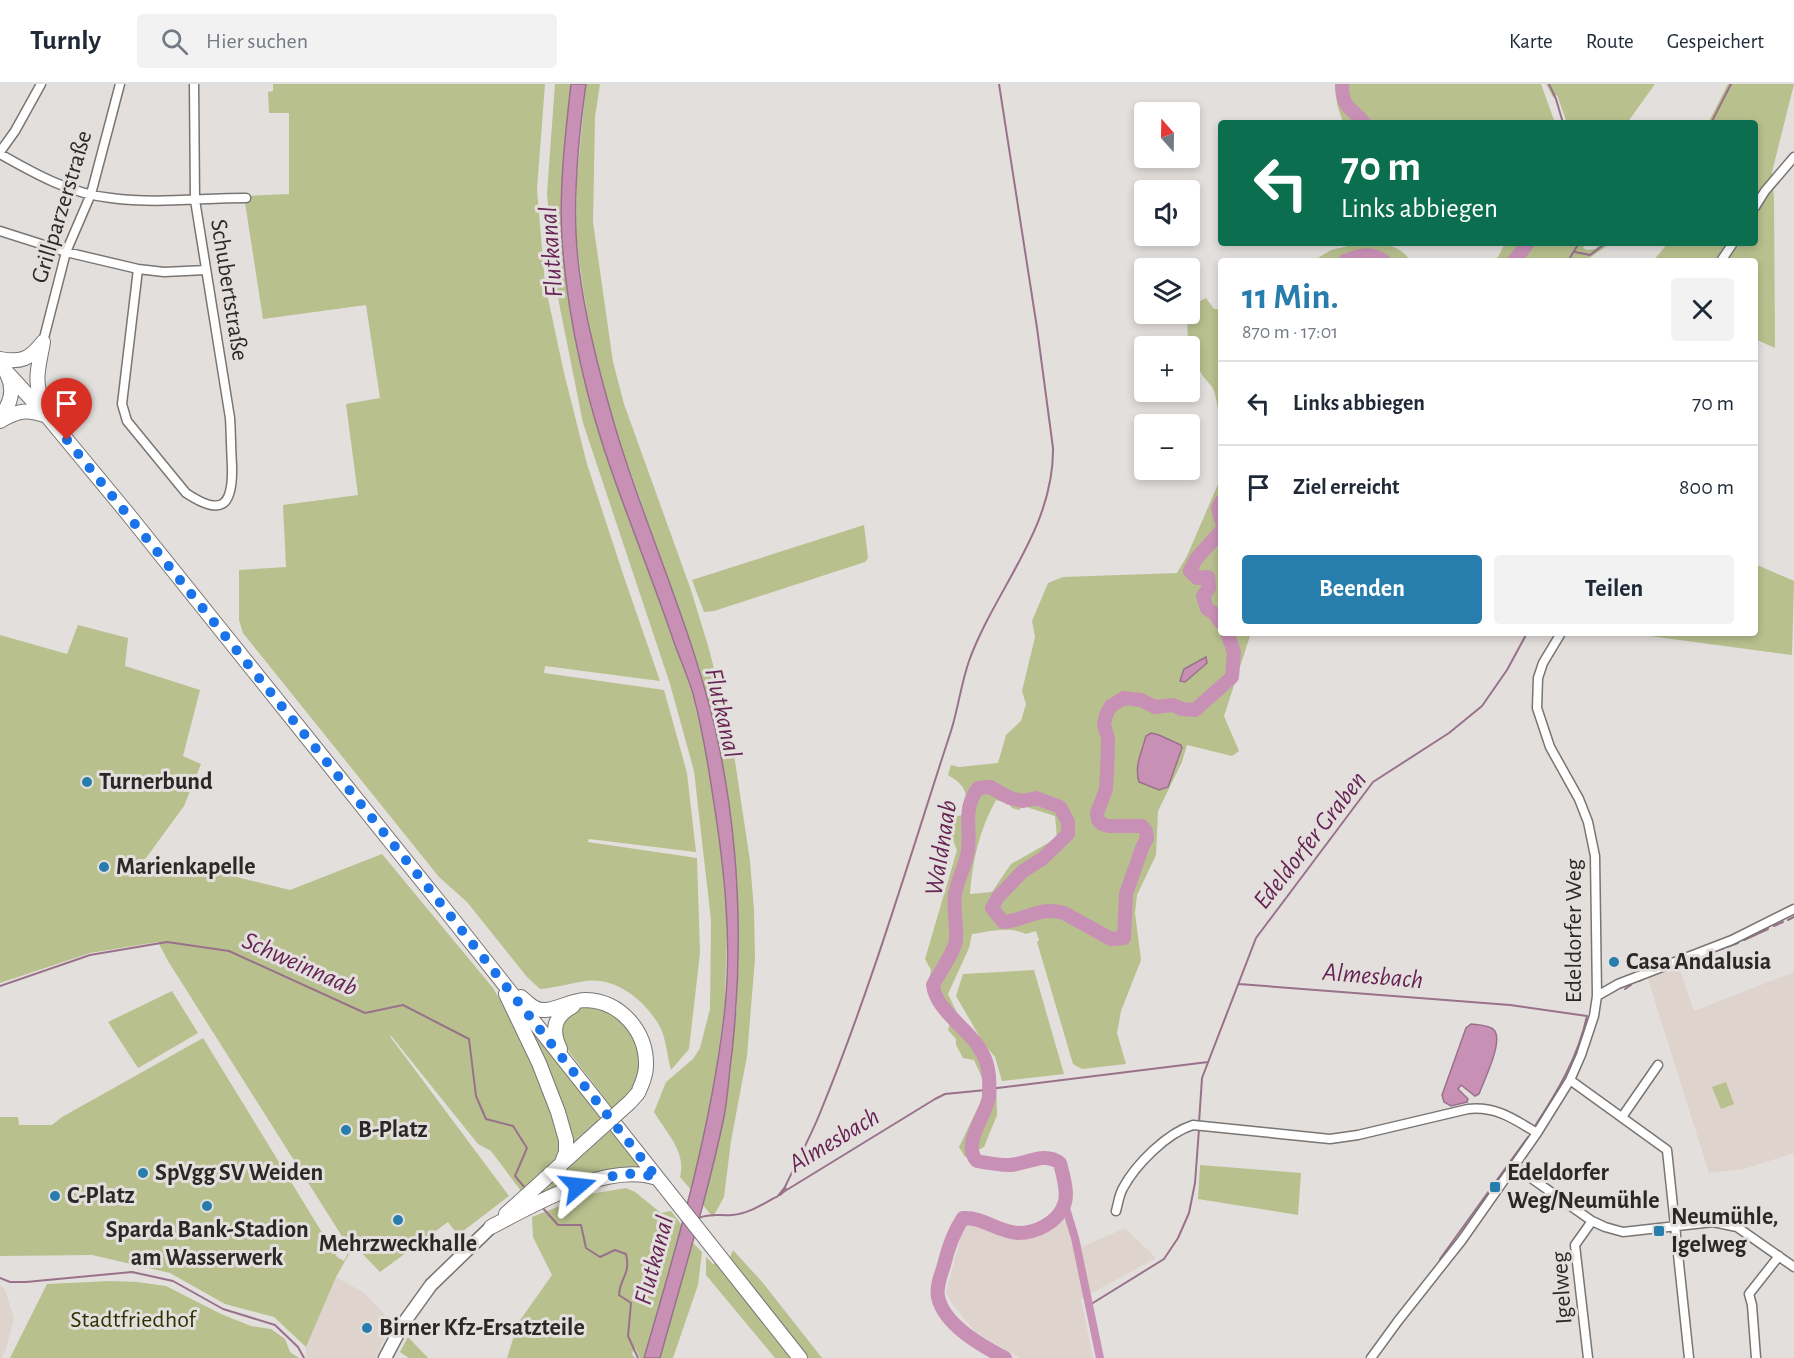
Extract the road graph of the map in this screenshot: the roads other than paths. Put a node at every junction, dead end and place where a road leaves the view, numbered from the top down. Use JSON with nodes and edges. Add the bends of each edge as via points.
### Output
{"nodes":[{"id":1,"x":42,"y":84,"type":"edge"},
{"id":2,"x":120,"y":84,"type":"edge"},
{"id":3,"x":194,"y":84,"type":"edge"},
{"id":4,"x":0,"y":153,"type":"edge"},
{"id":5,"x":1794,"y":157,"type":"edge"},
{"id":6,"x":91,"y":194,"type":"junction"},
{"id":7,"x":246,"y":198,"type":"dead end"},
{"id":8,"x":195,"y":200,"type":"junction"},
{"id":9,"x":1758,"y":202,"type":"edge"},
{"id":10,"x":0,"y":231,"type":"edge"},
{"id":11,"x":66,"y":252,"type":"junction"},
{"id":12,"x":138,"y":269,"type":"junction"},
{"id":13,"x":206,"y":270,"type":"junction"},
{"id":14,"x":44,"y":342,"type":"junction"},
{"id":15,"x":2,"y":364,"type":"edge"},
{"id":16,"x":47,"y":416,"type":"junction"},
{"id":17,"x":0,"y":417,"type":"edge"},
{"id":18,"x":0,"y":421,"type":"edge"},
{"id":19,"x":1559,"y":636,"type":"edge"},
{"id":20,"x":1794,"y":909,"type":"edge"},
{"id":21,"x":500,"y":978,"type":"junction"},
{"id":22,"x":1597,"y":996,"type":"junction"},
{"id":23,"x":583,"y":1000,"type":"junction"},
{"id":24,"x":1658,"y":1065,"type":"dead end"},
{"id":25,"x":571,"y":1069,"type":"junction"},
{"id":26,"x":1570,"y":1080,"type":"junction"},
{"id":27,"x":1622,"y":1117,"type":"junction"},
{"id":28,"x":1537,"y":1134,"type":"junction"},
{"id":29,"x":561,"y":1165,"type":"junction"},
{"id":30,"x":1514,"y":1166,"type":"junction"},
{"id":31,"x":657,"y":1178,"type":"junction"},
{"id":32,"x":515,"y":1210,"type":"junction"},
{"id":33,"x":1116,"y":1211,"type":"dead end"},
{"id":34,"x":1592,"y":1221,"type":"junction"},
{"id":35,"x":1676,"y":1226,"type":"junction"},
{"id":36,"x":491,"y":1227,"type":"joint"},
{"id":37,"x":1779,"y":1256,"type":"junction"},
{"id":38,"x":1794,"y":1267,"type":"edge"},
{"id":39,"x":1687,"y":1357,"type":"edge"},
{"id":40,"x":385,"y":1358,"type":"edge"},
{"id":41,"x":800,"y":1358,"type":"edge"},
{"id":42,"x":1371,"y":1358,"type":"edge"},
{"id":43,"x":1588,"y":1358,"type":"edge"},
{"id":44,"x":1756,"y":1358,"type":"edge"}],
"edges":[{"from":1,"to":4,"type":"street"},
{"from":2,"to":6,"type":"street","name":"Grillparzerstraße"},
{"from":3,"to":8,"type":"street","name":"Schubertstraße"},
{"from":4,"to":6,"type":"street","via":[[38,176]]},
{"from":5,"to":9,"type":"street"},
{"from":6,"to":8,"type":"street","via":[[138,200]]},
{"from":6,"to":11,"type":"street","name":"Grillparzerstraße"},
{"from":7,"to":8,"type":"street"},
{"from":8,"to":13,"type":"street","name":"Schubertstraße"},
{"from":10,"to":11,"type":"street"},
{"from":11,"to":12,"type":"street"},
{"from":11,"to":14,"type":"street","name":"Grillparzerstraße"},
{"from":12,"to":13,"type":"street"},
{"from":12,"to":13,"type":"street","name":"Schubertstraße","via":[[124,413],[186,493],[215,506],[228,500],[231,492],[230,418]]},
{"from":14,"to":15,"type":"main road","via":[[22,360]]},
{"from":14,"to":16,"type":"main road","via":[[36,379]]},
{"from":15,"to":16,"type":"main road"},
{"from":15,"to":17,"type":"main road","via":[[12,391]]},
{"from":16,"to":18,"type":"main road","via":[[25,411]]},
{"from":16,"to":21,"type":"main road"},
{"from":19,"to":22,"type":"street","name":"Edeldorfer Weg","via":[[1538,678],[1537,708],[1550,747],[1588,822],[1595,856]]},
{"from":20,"to":22,"type":"street","via":[[1732,940],[1618,984]]},
{"from":21,"to":23,"type":"main road","via":[[536,1009]]},
{"from":21,"to":25,"type":"main road"},
{"from":21,"to":29,"type":"main road","via":[[558,1112],[566,1140]]},
{"from":22,"to":26,"type":"street","name":"Edeldorfer Weg","via":[[1589,1034]]},
{"from":23,"to":25,"type":"main road","via":[[565,1010],[554,1027],[555,1038]]},
{"from":23,"to":29,"type":"main road","bridge":true,"via":[[620,1011],[638,1031],[646,1053],[646,1068],[638,1093]]},
{"from":24,"to":27,"type":"street"},
{"from":25,"to":31,"type":"main road"},
{"from":26,"to":27,"type":"street"},
{"from":26,"to":28,"type":"street","name":"Edeldorfer Weg"},
{"from":27,"to":35,"type":"street","via":[[1667,1150]]},
{"from":28,"to":30,"type":"street","name":"Edeldorfer Weg"},
{"from":28,"to":33,"type":"street","via":[[1496,1110],[1483,1107],[1330,1139],[1198,1125],[1176,1131],[1148,1155],[1122,1189]]},
{"from":29,"to":32,"type":"main road"},
{"from":30,"to":34,"type":"street"},
{"from":30,"to":42,"type":"street","name":"Edeldorfer Weg"},
{"from":31,"to":32,"type":"main road","via":[[632,1172],[610,1176]]},
{"from":31,"to":41,"type":"main road"},
{"from":32,"to":36,"type":"main road"},
{"from":34,"to":35,"type":"street","via":[[1623,1232]]},
{"from":34,"to":43,"type":"street","name":"Igelweg","via":[[1575,1245]]},
{"from":35,"to":37,"type":"street","via":[[1713,1222],[1737,1227]]},
{"from":35,"to":39,"type":"street"},
{"from":36,"to":40,"type":"street","via":[[431,1285]]},
{"from":37,"to":38,"type":"street"},
{"from":37,"to":44,"type":"street","via":[[1749,1294]]}]}
